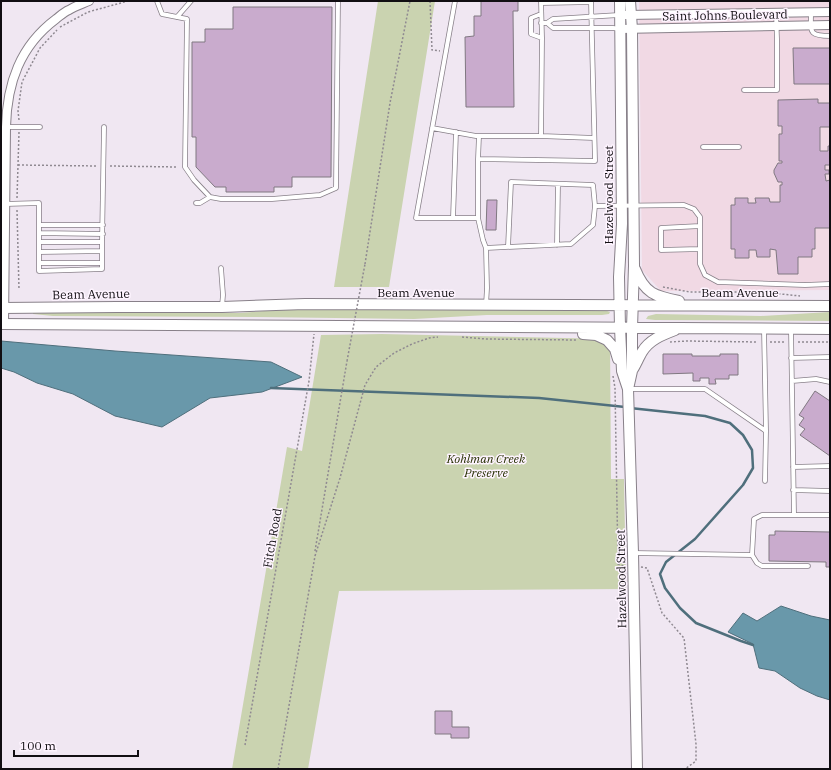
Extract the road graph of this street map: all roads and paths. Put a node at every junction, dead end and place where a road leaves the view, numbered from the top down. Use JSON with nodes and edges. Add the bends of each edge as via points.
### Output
{"nodes":[{"id":1,"x":88,"y":1,"type":"edge"},
{"id":2,"x":157,"y":1,"type":"edge"},
{"id":3,"x":191,"y":1,"type":"edge"},
{"id":4,"x":338,"y":1,"type":"edge"},
{"id":5,"x":410,"y":1,"type":"edge"},
{"id":6,"x":430,"y":1,"type":"edge"},
{"id":7,"x":455,"y":1,"type":"edge"},
{"id":8,"x":592,"y":1,"type":"edge"},
{"id":9,"x":620,"y":1,"type":"edge"},
{"id":10,"x":630,"y":1,"type":"edge"},
{"id":11,"x":541,"y":2,"type":"edge"},
{"id":12,"x":811,"y":12,"type":"junction"},
{"id":13,"x":830,"y":12,"type":"edge"},
{"id":14,"x":776,"y":13,"type":"junction"},
{"id":15,"x":541,"y":14,"type":"junction"},
{"id":16,"x":620,"y":15,"type":"junction"},
{"id":17,"x":631,"y":15,"type":"junction"},
{"id":18,"x":177,"y":17,"type":"junction"},
{"id":19,"x":592,"y":17,"type":"junction"},
{"id":20,"x":541,"y":23,"type":"junction"},
{"id":21,"x":547,"y":23,"type":"junction"},
{"id":22,"x":776,"y":26,"type":"junction"},
{"id":23,"x":811,"y":26,"type":"junction"},
{"id":24,"x":830,"y":26,"type":"edge"},
{"id":25,"x":592,"y":28,"type":"junction"},
{"id":26,"x":620,"y":29,"type":"junction"},
{"id":27,"x":632,"y":29,"type":"junction"},
{"id":28,"x":830,"y":36,"type":"edge"},
{"id":29,"x":542,"y":38,"type":"junction"},
{"id":30,"x":446,"y":52,"type":"junction"},
{"id":31,"x":744,"y":90,"type":"dead end"},
{"id":32,"x":6,"y":127,"type":"junction"},
{"id":33,"x":40,"y":127,"type":"dead end"},
{"id":34,"x":104,"y":127,"type":"dead end"},
{"id":35,"x":432,"y":128,"type":"junction"},
{"id":36,"x":456,"y":132,"type":"junction"},
{"id":37,"x":479,"y":136,"type":"junction"},
{"id":38,"x":541,"y":136,"type":"junction"},
{"id":39,"x":594,"y":138,"type":"junction"},
{"id":40,"x":703,"y":147,"type":"dead end"},
{"id":41,"x":739,"y":147,"type":"dead end"},
{"id":42,"x":478,"y":159,"type":"junction"},
{"id":43,"x":558,"y":184,"type":"junction"},
{"id":44,"x":210,"y":197,"type":"junction"},
{"id":45,"x":196,"y":203,"type":"dead end"},
{"id":46,"x":5,"y":204,"type":"junction"},
{"id":47,"x":622,"y":205,"type":"junction"},
{"id":48,"x":634,"y":205,"type":"junction"},
{"id":49,"x":594,"y":206,"type":"junction"},
{"id":50,"x":453,"y":218,"type":"junction"},
{"id":51,"x":478,"y":218,"type":"junction"},
{"id":52,"x":39,"y":225,"type":"junction"},
{"id":53,"x":103,"y":225,"type":"junction"},
{"id":54,"x":700,"y":226,"type":"junction"},
{"id":55,"x":39,"y":233,"type":"junction"},
{"id":56,"x":103,"y":234,"type":"junction"},
{"id":57,"x":39,"y":242,"type":"junction"},
{"id":58,"x":102,"y":242,"type":"junction"},
{"id":59,"x":557,"y":245,"type":"junction"},
{"id":60,"x":508,"y":247,"type":"junction"},
{"id":61,"x":486,"y":248,"type":"junction"},
{"id":62,"x":700,"y":249,"type":"junction"},
{"id":63,"x":39,"y":252,"type":"junction"},
{"id":64,"x":102,"y":252,"type":"junction"},
{"id":65,"x":102,"y":262,"type":"junction"},
{"id":66,"x":39,"y":263,"type":"junction"},
{"id":67,"x":634,"y":266,"type":"junction"},
{"id":68,"x":221,"y":268,"type":"dead end"},
{"id":69,"x":830,"y":284,"type":"edge"},
{"id":70,"x":660,"y":286,"type":"dead end"},
{"id":71,"x":804,"y":296,"type":"dead end"},
{"id":72,"x":486,"y":305,"type":"junction"},
{"id":73,"x":620,"y":305,"type":"junction"},
{"id":74,"x":633,"y":305,"type":"junction"},
{"id":75,"x":695,"y":305,"type":"junction"},
{"id":76,"x":222,"y":306,"type":"junction"},
{"id":77,"x":830,"y":306,"type":"edge"},
{"id":78,"x":3,"y":308,"type":"edge"},
{"id":79,"x":2,"y":324,"type":"edge"},
{"id":80,"x":506,"y":327,"type":"junction"},
{"id":81,"x":620,"y":328,"type":"junction"},
{"id":82,"x":632,"y":328,"type":"junction"},
{"id":83,"x":679,"y":328,"type":"junction"},
{"id":84,"x":764,"y":329,"type":"junction"},
{"id":85,"x":791,"y":329,"type":"junction"},
{"id":86,"x":830,"y":329,"type":"edge"},
{"id":87,"x":314,"y":334,"type":"dead end"},
{"id":88,"x":442,"y":336,"type":"dead end"},
{"id":89,"x":456,"y":336,"type":"dead end"},
{"id":90,"x":578,"y":340,"type":"dead end"},
{"id":91,"x":764,"y":342,"type":"junction"},
{"id":92,"x":791,"y":342,"type":"junction"},
{"id":93,"x":830,"y":342,"type":"edge"},
{"id":94,"x":667,"y":343,"type":"dead end"},
{"id":95,"x":830,"y":357,"type":"edge"},
{"id":96,"x":791,"y":358,"type":"junction"},
{"id":97,"x":622,"y":371,"type":"junction"},
{"id":98,"x":632,"y":371,"type":"junction"},
{"id":99,"x":792,"y":381,"type":"junction"},
{"id":100,"x":830,"y":382,"type":"edge"},
{"id":101,"x":628,"y":389,"type":"junction"},
{"id":102,"x":766,"y":431,"type":"junction"},
{"id":103,"x":830,"y":466,"type":"edge"},
{"id":104,"x":793,"y":467,"type":"junction"},
{"id":105,"x":765,"y":481,"type":"dead end"},
{"id":106,"x":793,"y":490,"type":"junction"},
{"id":107,"x":830,"y":491,"type":"edge"},
{"id":108,"x":794,"y":515,"type":"junction"},
{"id":109,"x":830,"y":515,"type":"edge"},
{"id":110,"x":633,"y":553,"type":"junction"},
{"id":111,"x":752,"y":555,"type":"junction"},
{"id":112,"x":315,"y":556,"type":"junction"},
{"id":113,"x":808,"y":566,"type":"dead end"},
{"id":114,"x":245,"y":744,"type":"dead end"},
{"id":115,"x":278,"y":769,"type":"edge"},
{"id":116,"x":637,"y":769,"type":"edge"}],
"edges":[{"from":1,"to":32,"type":"street","via":[[68,10],[32,42],[21,59],[14,77],[8,97]]},
{"from":2,"to":18,"type":"lane","via":[[162,14]]},
{"from":3,"to":18,"type":"lane"},
{"from":4,"to":44,"type":"lane","via":[[336,188],[320,195],[272,199]]},
{"from":5,"to":112,"type":"path","bridge":true,"via":[[390,103]]},
{"from":6,"to":30,"type":"path","via":[[432,50]]},
{"from":7,"to":30,"type":"lane"},
{"from":8,"to":11,"type":"lane"},
{"from":8,"to":19,"type":"lane"},
{"from":9,"to":16,"type":"street","name":"Hazelwood Street"},
{"from":10,"to":17,"type":"street","name":"Hazelwood Street"},
{"from":11,"to":15,"type":"lane"},
{"from":12,"to":13,"type":"street","name":"Saint Johns Boulevard"},
{"from":12,"to":14,"type":"street","name":"Saint Johns Boulevard"},
{"from":12,"to":23,"type":"lane"},
{"from":14,"to":17,"type":"street","name":"Saint Johns Boulevard"},
{"from":14,"to":22,"type":"lane"},
{"from":15,"to":20,"type":"lane"},
{"from":15,"to":29,"type":"lane","via":[[531,18],[531,34]]},
{"from":16,"to":17,"type":"street","name":"Saint Johns Boulevard"},
{"from":16,"to":19,"type":"lane"},
{"from":16,"to":26,"type":"street","name":"Hazelwood Street"},
{"from":17,"to":27,"type":"street","name":"Hazelwood Street"},
{"from":18,"to":44,"type":"lane","via":[[187,19],[185,167]]},
{"from":19,"to":21,"type":"lane","via":[[553,19]]},
{"from":19,"to":25,"type":"lane"},
{"from":20,"to":21,"type":"lane"},
{"from":20,"to":29,"type":"lane"},
{"from":21,"to":25,"type":"lane","via":[[553,28]]},
{"from":22,"to":23,"type":"street","name":"Saint Johns Boulevard"},
{"from":22,"to":27,"type":"street","name":"Saint Johns Boulevard"},
{"from":22,"to":31,"type":"lane","via":[[777,90]]},
{"from":23,"to":24,"type":"street","name":"Saint Johns Boulevard"},
{"from":23,"to":28,"type":"lane","via":[[814,34]]},
{"from":25,"to":26,"type":"lane"},
{"from":25,"to":39,"type":"lane"},
{"from":26,"to":27,"type":"street","name":"Saint Johns Boulevard"},
{"from":26,"to":47,"type":"street","name":"Hazelwood Street"},
{"from":27,"to":48,"type":"street","name":"Hazelwood Street"},
{"from":29,"to":38,"type":"lane"},
{"from":30,"to":35,"type":"lane"},
{"from":32,"to":33,"type":"lane"},
{"from":32,"to":46,"type":"street"},
{"from":34,"to":53,"type":"lane"},
{"from":35,"to":36,"type":"lane"},
{"from":35,"to":50,"type":"lane","via":[[416,218]]},
{"from":36,"to":37,"type":"lane"},
{"from":36,"to":50,"type":"lane"},
{"from":37,"to":38,"type":"lane"},
{"from":37,"to":42,"type":"lane"},
{"from":38,"to":39,"type":"lane"},
{"from":39,"to":42,"type":"lane","via":[[594,161]]},
{"from":40,"to":41,"type":"lane"},
{"from":42,"to":51,"type":"lane"},
{"from":43,"to":49,"type":"lane","via":[[593,185]]},
{"from":43,"to":59,"type":"lane"},
{"from":43,"to":60,"type":"lane","via":[[512,182]]},
{"from":44,"to":45,"type":"lane"},
{"from":46,"to":52,"type":"lane","via":[[39,203]]},
{"from":46,"to":78,"type":"street"},
{"from":47,"to":48,"type":"lane"},
{"from":47,"to":49,"type":"lane"},
{"from":47,"to":73,"type":"street","name":"Hazelwood Street"},
{"from":48,"to":54,"type":"lane","via":[[684,205],[694,209],[700,217]]},
{"from":48,"to":67,"type":"street","name":"Hazelwood Street"},
{"from":49,"to":59,"type":"lane","via":[[593,225],[571,244]]},
{"from":50,"to":51,"type":"lane"},
{"from":51,"to":61,"type":"lane"},
{"from":52,"to":53,"type":"lane"},
{"from":52,"to":55,"type":"lane"},
{"from":53,"to":56,"type":"lane"},
{"from":54,"to":62,"type":"lane"},
{"from":54,"to":62,"type":"lane","via":[[661,228],[661,250]]},
{"from":55,"to":56,"type":"lane"},
{"from":55,"to":57,"type":"lane"},
{"from":56,"to":58,"type":"lane"},
{"from":57,"to":58,"type":"lane"},
{"from":57,"to":63,"type":"lane"},
{"from":58,"to":64,"type":"lane"},
{"from":59,"to":60,"type":"lane"},
{"from":60,"to":61,"type":"lane"},
{"from":61,"to":72,"type":"lane"},
{"from":62,"to":69,"type":"lane","via":[[700,264],[705,276],[718,282]]},
{"from":63,"to":64,"type":"lane"},
{"from":63,"to":66,"type":"lane"},
{"from":64,"to":65,"type":"lane"},
{"from":65,"to":66,"type":"lane"},
{"from":65,"to":66,"type":"lane","via":[[102,269],[39,271]]},
{"from":67,"to":74,"type":"street","name":"Hazelwood Street"},
{"from":67,"to":75,"type":"street","via":[[641,283],[653,294]]},
{"from":68,"to":76,"type":"lane"},
{"from":70,"to":71,"type":"path","via":[[690,292],[762,292]]},
{"from":72,"to":73,"type":"street","name":"Beam Avenue"},
{"from":72,"to":76,"type":"street","name":"Beam Avenue"},
{"from":73,"to":74,"type":"street","name":"Beam Avenue"},
{"from":73,"to":81,"type":"street","name":"Hazelwood Street"},
{"from":74,"to":75,"type":"street","name":"Beam Avenue"},
{"from":74,"to":82,"type":"street","name":"Hazelwood Street"},
{"from":75,"to":77,"type":"street","name":"Beam Avenue"},
{"from":76,"to":78,"type":"street","name":"Beam Avenue"},
{"from":78,"to":79,"type":"street"},
{"from":79,"to":80,"type":"street"},
{"from":80,"to":81,"type":"street"},
{"from":80,"to":97,"type":"street","via":[[532,334],[596,335],[607,340],[615,350]]},
{"from":81,"to":82,"type":"street"},
{"from":81,"to":97,"type":"street","name":"Hazelwood Street"},
{"from":82,"to":83,"type":"street"},
{"from":82,"to":98,"type":"street","name":"Hazelwood Street"},
{"from":83,"to":84,"type":"street"},
{"from":83,"to":98,"type":"street","via":[[649,343]]},
{"from":84,"to":85,"type":"street"},
{"from":84,"to":91,"type":"lane"},
{"from":85,"to":86,"type":"street"},
{"from":85,"to":92,"type":"lane"},
{"from":87,"to":114,"type":"path","name":"Fitch Road","via":[[309,381]]},
{"from":88,"to":112,"type":"path","via":[[412,344],[394,353],[376,367],[365,385],[340,478]]},
{"from":89,"to":90,"type":"path","via":[[486,339]]},
{"from":91,"to":92,"type":"path"},
{"from":91,"to":94,"type":"path"},
{"from":91,"to":102,"type":"lane"},
{"from":92,"to":93,"type":"path"},
{"from":92,"to":96,"type":"lane"},
{"from":95,"to":96,"type":"lane"},
{"from":96,"to":99,"type":"lane"},
{"from":97,"to":101,"type":"street","name":"Hazelwood Street"},
{"from":98,"to":101,"type":"street","name":"Hazelwood Street"},
{"from":99,"to":100,"type":"lane","via":[[816,379]]},
{"from":99,"to":104,"type":"lane"},
{"from":101,"to":102,"type":"lane","via":[[705,390]]},
{"from":101,"to":110,"type":"street","name":"Hazelwood Street"},
{"from":102,"to":105,"type":"lane"},
{"from":103,"to":104,"type":"lane"},
{"from":104,"to":106,"type":"lane"},
{"from":106,"to":107,"type":"lane"},
{"from":106,"to":108,"type":"lane"},
{"from":108,"to":109,"type":"lane"},
{"from":108,"to":111,"type":"lane","via":[[762,515],[754,519]]},
{"from":110,"to":111,"type":"lane"},
{"from":110,"to":116,"type":"street","name":"Hazelwood Street"},
{"from":111,"to":113,"type":"lane","via":[[762,566]]},
{"from":112,"to":115,"type":"path"}]}
